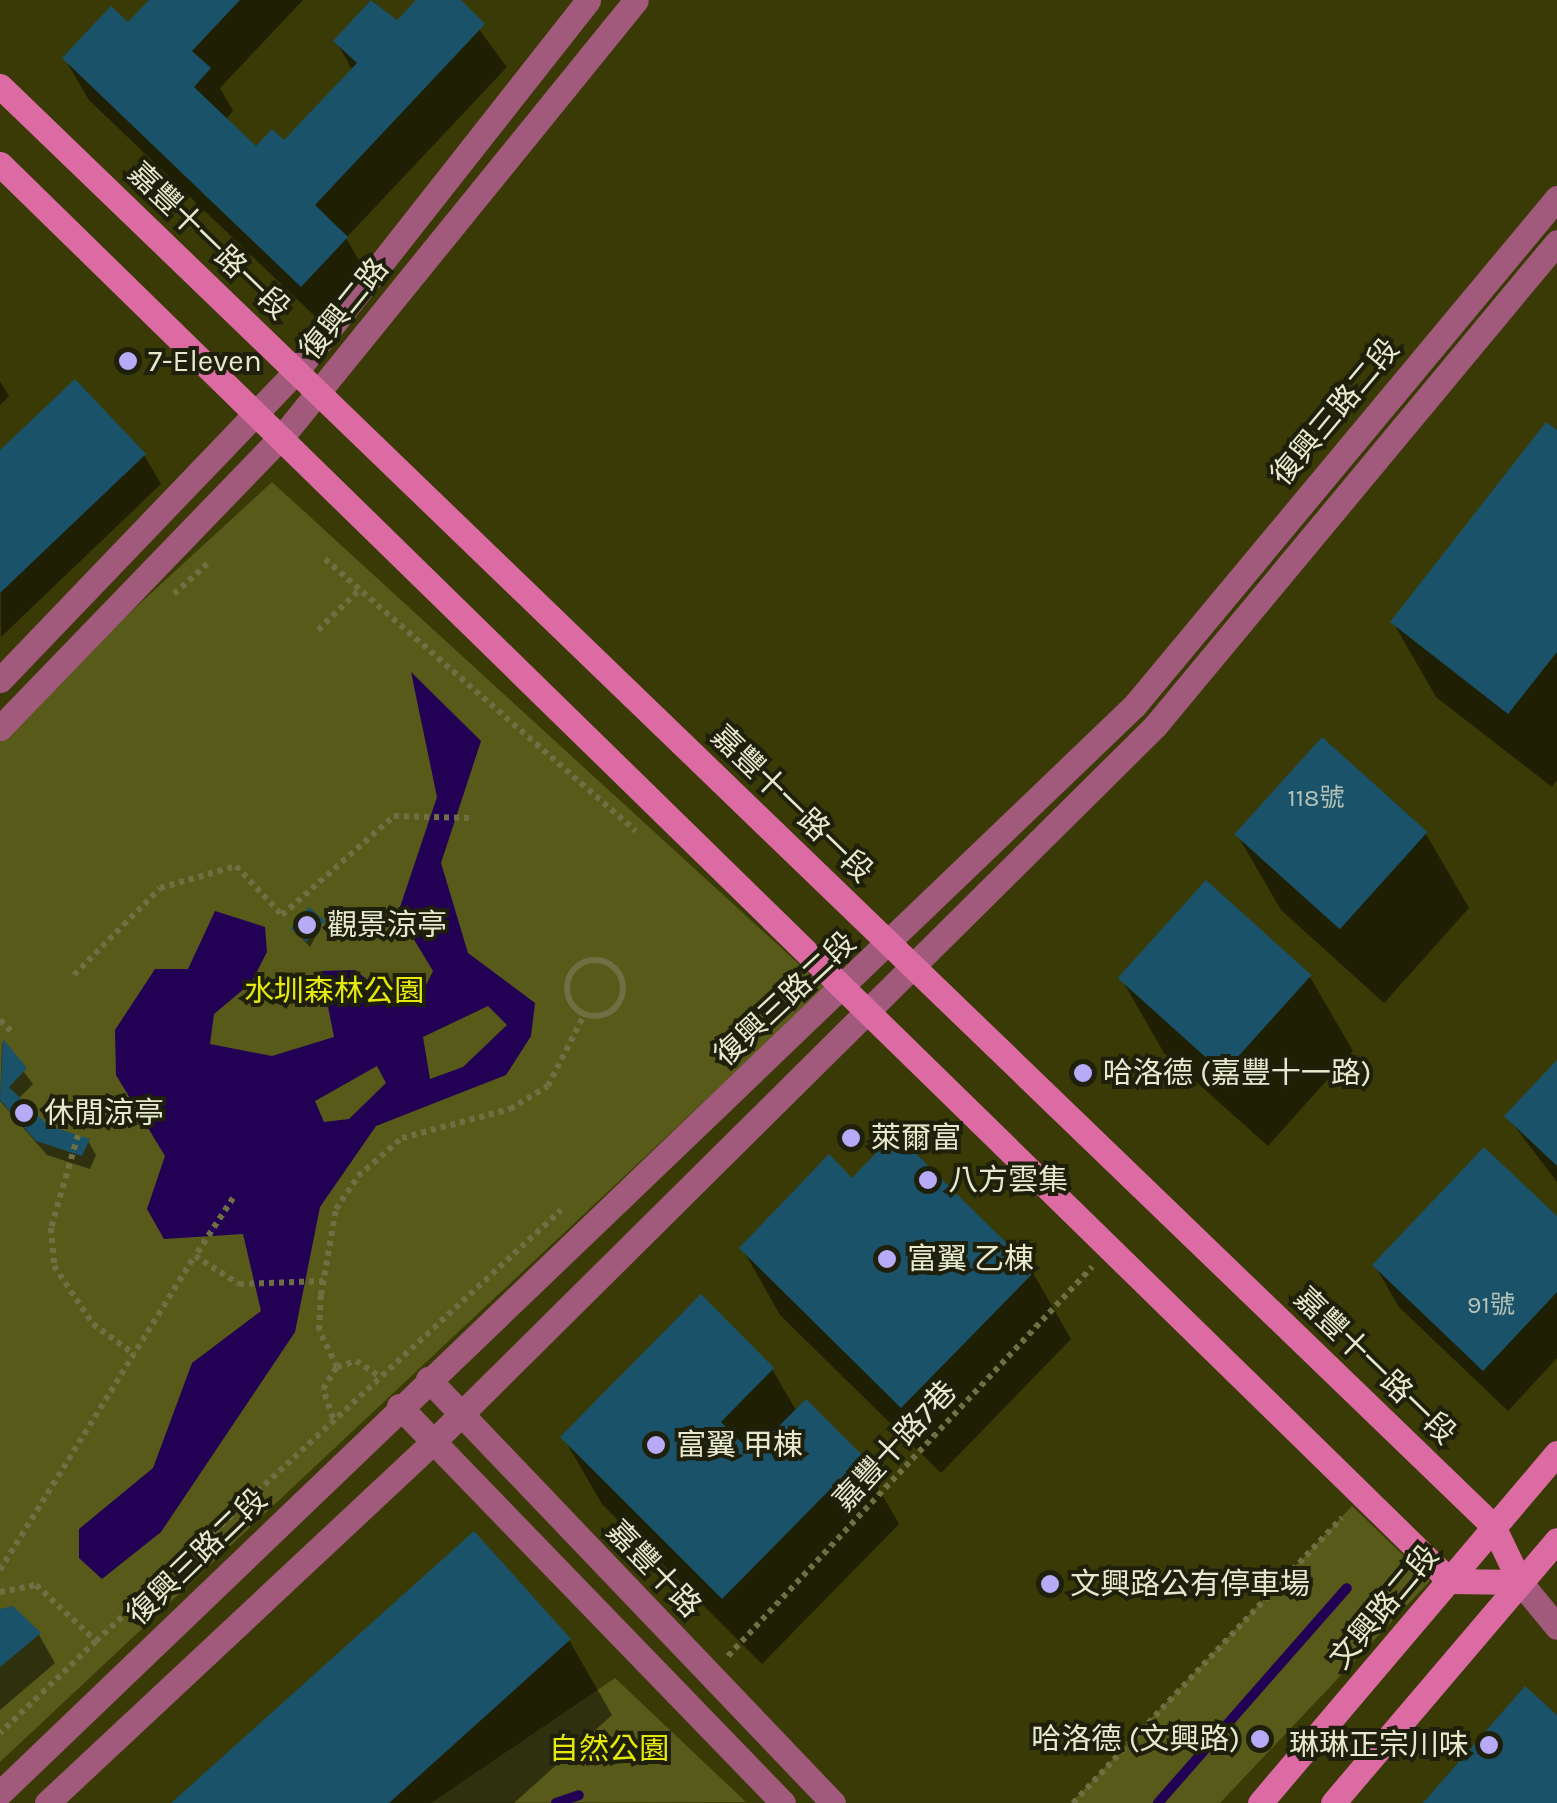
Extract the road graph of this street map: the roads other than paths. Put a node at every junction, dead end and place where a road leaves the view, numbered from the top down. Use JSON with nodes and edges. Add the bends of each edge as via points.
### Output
{"nodes":[{"id":1,"x":588,"y":0,"type":"edge"},
{"id":2,"x":636,"y":0,"type":"edge"},
{"id":3,"x":0,"y":86,"type":"edge"},
{"id":4,"x":0,"y":164,"type":"edge"},
{"id":5,"x":1553,"y":211,"type":"edge"},
{"id":6,"x":1522,"y":237,"type":"junction"},
{"id":7,"x":1553,"y":254,"type":"edge"},
{"id":8,"x":298,"y":369,"type":"junction"},
{"id":9,"x":322,"y":388,"type":"junction"},
{"id":10,"x":260,"y":411,"type":"junction"},
{"id":11,"x":285,"y":433,"type":"junction"},
{"id":12,"x":0,"y":680,"type":"edge"},
{"id":13,"x":0,"y":728,"type":"edge"},
{"id":14,"x":892,"y":943,"type":"junction"},
{"id":15,"x":915,"y":965,"type":"junction"},
{"id":16,"x":846,"y":988,"type":"junction"},
{"id":17,"x":871,"y":1012,"type":"junction"},
{"id":18,"x":428,"y":1379,"type":"junction"},
{"id":19,"x":399,"y":1406,"type":"junction"},
{"id":20,"x":461,"y":1414,"type":"junction"},
{"id":21,"x":433,"y":1442,"type":"junction"},
{"id":22,"x":1557,"y":1453,"type":"edge"},
{"id":23,"x":1494,"y":1526,"type":"junction"},
{"id":24,"x":1557,"y":1540,"type":"edge"},
{"id":25,"x":1450,"y":1581,"type":"junction"},
{"id":26,"x":1520,"y":1582,"type":"junction"},
{"id":27,"x":1557,"y":1627,"type":"edge"},
{"id":28,"x":0,"y":1794,"type":"edge"},
{"id":29,"x":47,"y":1803,"type":"edge"},
{"id":30,"x":784,"y":1803,"type":"edge"},
{"id":31,"x":833,"y":1803,"type":"edge"},
{"id":32,"x":1260,"y":1803,"type":"edge"},
{"id":33,"x":1333,"y":1803,"type":"edge"}],
"edges":[{"from":1,"to":8,"type":"street","name":"復興二路"},
{"from":2,"to":9,"type":"street","name":"復興二路"},
{"from":3,"to":8,"type":"street","name":"嘉豐十一路一段"},
{"from":4,"to":10,"type":"street"},
{"from":5,"to":6,"type":"street","name":"復興三路二段"},
{"from":6,"to":7,"type":"street"},
{"from":6,"to":14,"type":"street","name":"復興三路二段","via":[[1134,706]]},
{"from":7,"to":15,"type":"street","name":"復興三路二段","via":[[1156,726]]},
{"from":8,"to":9,"type":"street","name":"嘉豐十一路一段"},
{"from":8,"to":10,"type":"street","name":"復興二路"},
{"from":9,"to":11,"type":"street","name":"復興二路"},
{"from":9,"to":14,"type":"street","name":"嘉豐十一路一段"},
{"from":10,"to":11,"type":"street"},
{"from":10,"to":12,"type":"street","name":"復興二路"},
{"from":11,"to":13,"type":"street","name":"復興二路"},
{"from":11,"to":16,"type":"street"},
{"from":14,"to":15,"type":"street","name":"嘉豐十一路一段"},
{"from":14,"to":16,"type":"street","name":"復興三路二段"},
{"from":15,"to":17,"type":"street","name":"復興三路二段"},
{"from":15,"to":23,"type":"street","name":"嘉豐十一路一段"},
{"from":16,"to":17,"type":"street"},
{"from":16,"to":18,"type":"street","name":"復興三路二段"},
{"from":17,"to":20,"type":"street","name":"復興三路二段"},
{"from":17,"to":25,"type":"street"},
{"from":18,"to":19,"type":"street","name":"復興三路二段"},
{"from":18,"to":20,"type":"street","name":"嘉豐十路"},
{"from":19,"to":21,"type":"street"},
{"from":19,"to":28,"type":"street","name":"復興三路二段"},
{"from":20,"to":21,"type":"street","name":"復興三路二段"},
{"from":20,"to":31,"type":"street","name":"嘉豐十路"},
{"from":21,"to":29,"type":"street","name":"復興三路二段"},
{"from":21,"to":30,"type":"street"},
{"from":22,"to":23,"type":"street","name":"文興路二段"},
{"from":23,"to":25,"type":"street","name":"文興路二段"},
{"from":23,"to":26,"type":"street","name":"嘉豐十一路一段"},
{"from":24,"to":26,"type":"street"},
{"from":25,"to":26,"type":"street"},
{"from":25,"to":32,"type":"street","name":"文興路二段"},
{"from":26,"to":27,"type":"street"},
{"from":26,"to":33,"type":"street"}]}
